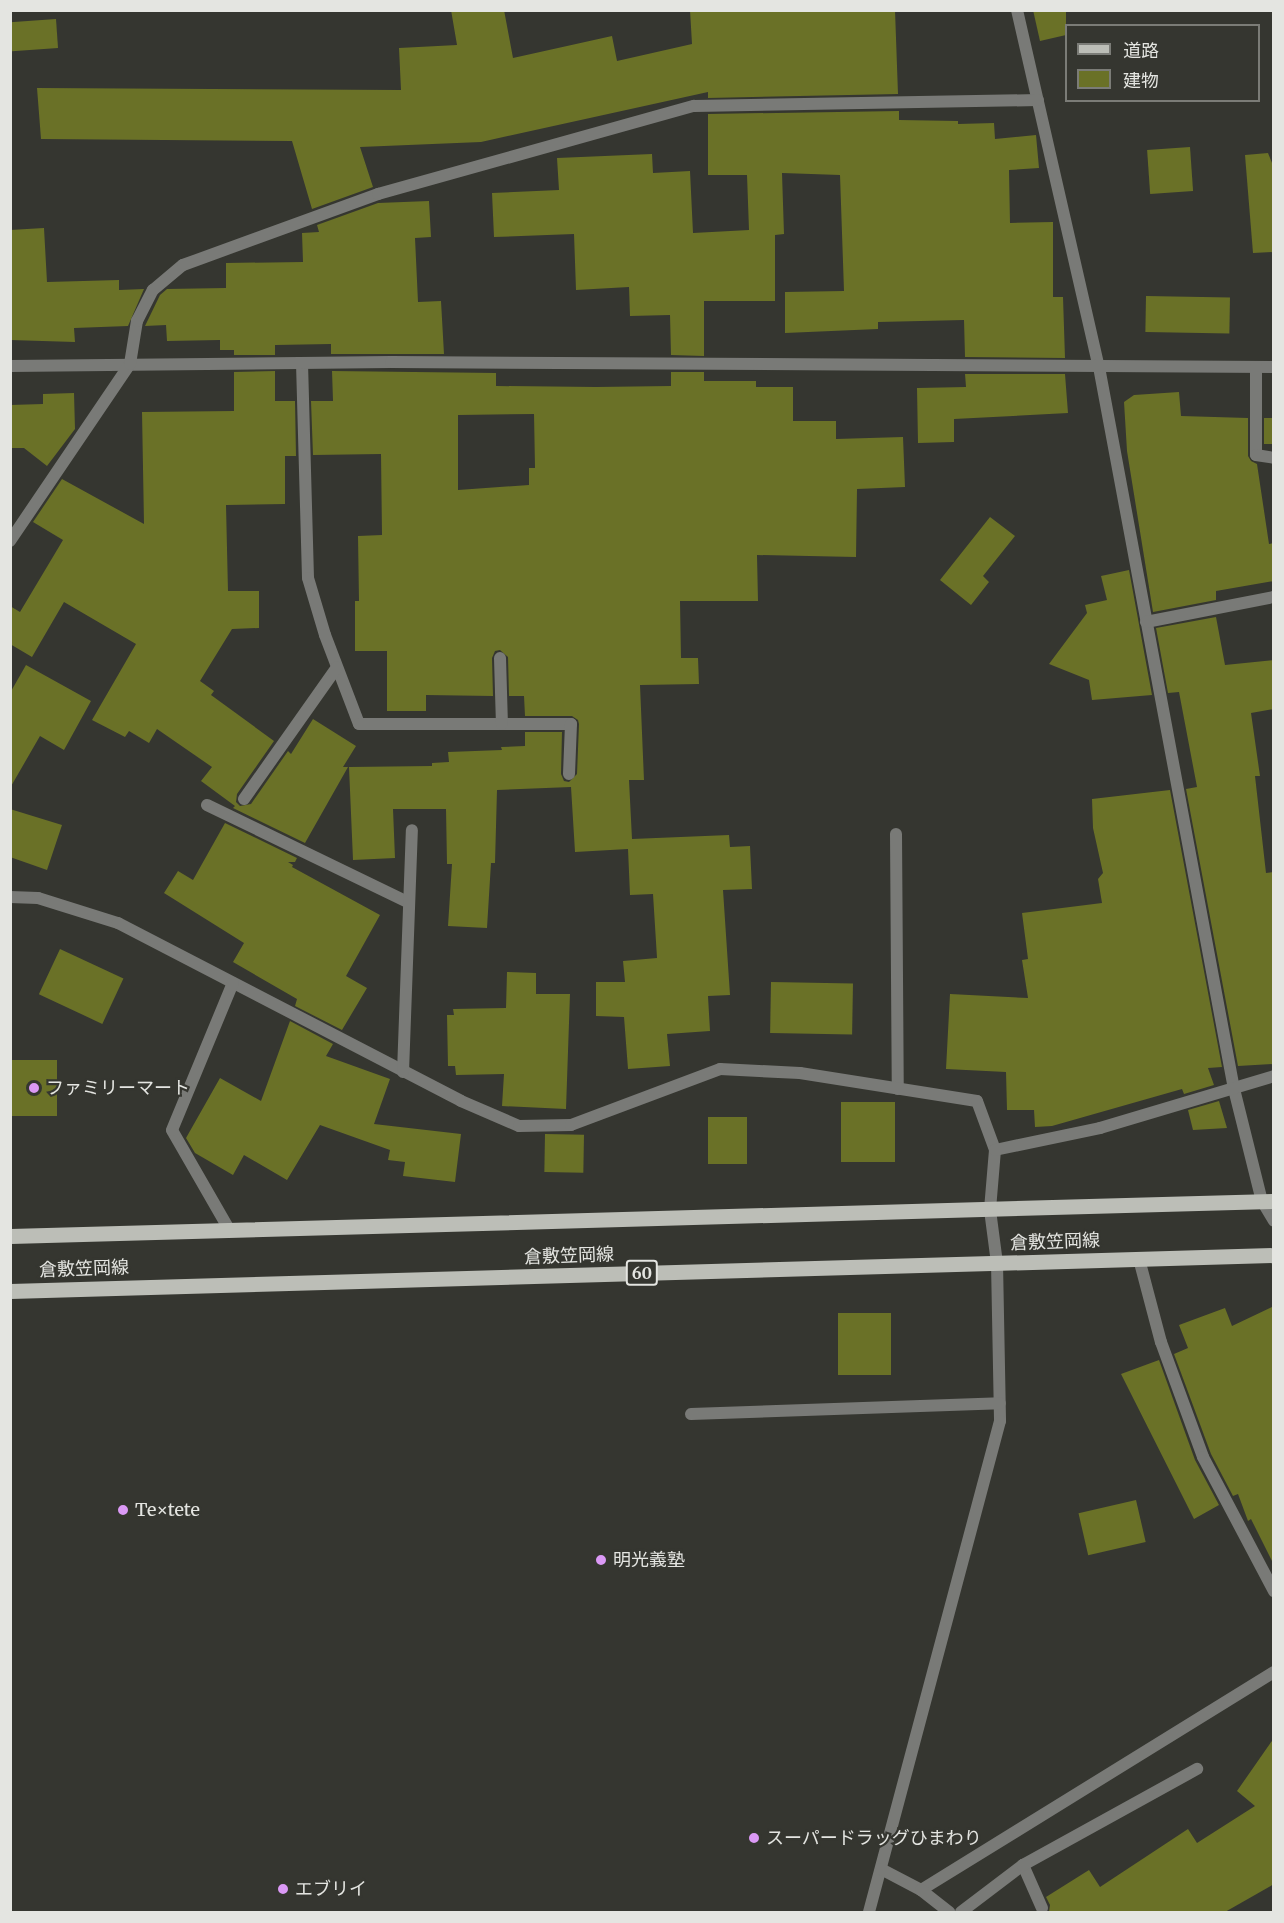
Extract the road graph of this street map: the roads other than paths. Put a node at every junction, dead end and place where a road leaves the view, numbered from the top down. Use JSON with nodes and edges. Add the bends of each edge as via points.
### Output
{"nodes":[{"id":1,"x":1017,"y":10,"type":"edge"},
{"id":2,"x":1038,"y":100,"type":"junction"},
{"id":3,"x":302,"y":363,"type":"junction"},
{"id":4,"x":130,"y":364,"type":"junction"},
{"id":5,"x":10,"y":366,"type":"edge"},
{"id":6,"x":1099,"y":367,"type":"junction"},
{"id":7,"x":1256,"y":367,"type":"junction"},
{"id":8,"x":1274,"y":367,"type":"edge"},
{"id":9,"x":1274,"y":458,"type":"edge"},
{"id":10,"x":10,"y":541,"type":"edge"},
{"id":11,"x":1274,"y":597,"type":"edge"},
{"id":12,"x":1146,"y":622,"type":"junction"},
{"id":13,"x":500,"y":658,"type":"dead end"},
{"id":14,"x":337,"y":667,"type":"junction"},
{"id":15,"x":501,"y":724,"type":"junction"},
{"id":16,"x":568,"y":774,"type":"dead end"},
{"id":17,"x":244,"y":799,"type":"dead end"},
{"id":18,"x":207,"y":805,"type":"dead end"},
{"id":19,"x":412,"y":830,"type":"dead end"},
{"id":20,"x":896,"y":834,"type":"dead end"},
{"id":21,"x":10,"y":897,"type":"edge"},
{"id":22,"x":408,"y":902,"type":"junction"},
{"id":23,"x":233,"y":983,"type":"junction"},
{"id":24,"x":403,"y":1072,"type":"junction"},
{"id":25,"x":1274,"y":1076,"type":"edge"},
{"id":26,"x":898,"y":1089,"type":"junction"},
{"id":27,"x":1234,"y":1089,"type":"junction"},
{"id":28,"x":996,"y":1150,"type":"junction"},
{"id":29,"x":1268,"y":1201,"type":"edge"},
{"id":30,"x":990,"y":1210,"type":"junction"},
{"id":31,"x":1274,"y":1221,"type":"edge"},
{"id":32,"x":231,"y":1231,"type":"junction"},
{"id":33,"x":10,"y":1236,"type":"edge"},
{"id":34,"x":1274,"y":1255,"type":"edge"},
{"id":35,"x":1139,"y":1259,"type":"junction"},
{"id":36,"x":997,"y":1263,"type":"junction"},
{"id":37,"x":10,"y":1291,"type":"edge"},
{"id":38,"x":1000,"y":1403,"type":"junction"},
{"id":39,"x":691,"y":1414,"type":"dead end"},
{"id":40,"x":1274,"y":1592,"type":"edge"},
{"id":41,"x":1274,"y":1672,"type":"edge"},
{"id":42,"x":1197,"y":1769,"type":"dead end"},
{"id":43,"x":1023,"y":1865,"type":"junction"},
{"id":44,"x":881,"y":1869,"type":"junction"},
{"id":45,"x":921,"y":1890,"type":"junction"},
{"id":46,"x":1042,"y":1908,"type":"dead end"},
{"id":47,"x":869,"y":1912,"type":"edge"},
{"id":48,"x":949,"y":1912,"type":"edge"},
{"id":49,"x":961,"y":1912,"type":"edge"}],
"edges":[{"from":1,"to":2,"type":"street"},
{"from":2,"to":4,"type":"street","via":[[694,106],[378,194],[183,265],[153,290],[136,321]]},
{"from":2,"to":6,"type":"street"},
{"from":3,"to":4,"type":"street"},
{"from":3,"to":6,"type":"street"},
{"from":3,"to":14,"type":"street","via":[[308,578]]},
{"from":4,"to":5,"type":"street"},
{"from":4,"to":10,"type":"street"},
{"from":6,"to":7,"type":"street"},
{"from":6,"to":12,"type":"street"},
{"from":7,"to":8,"type":"street"},
{"from":7,"to":9,"type":"street","via":[[1256,455]]},
{"from":11,"to":12,"type":"street"},
{"from":12,"to":27,"type":"street"},
{"from":13,"to":15,"type":"street"},
{"from":14,"to":15,"type":"street","via":[[359,724]]},
{"from":14,"to":17,"type":"street"},
{"from":15,"to":16,"type":"street","via":[[571,724]]},
{"from":18,"to":22,"type":"street"},
{"from":19,"to":22,"type":"street"},
{"from":20,"to":26,"type":"street"},
{"from":21,"to":23,"type":"street","via":[[38,898],[118,923]]},
{"from":22,"to":24,"type":"street"},
{"from":23,"to":24,"type":"street"},
{"from":23,"to":32,"type":"street","via":[[172,1130]]},
{"from":24,"to":26,"type":"street","via":[[519,1126],[571,1125],[720,1069],[800,1073]]},
{"from":25,"to":27,"type":"street"},
{"from":26,"to":28,"type":"street","via":[[977,1101]]},
{"from":27,"to":28,"type":"street","via":[[1100,1128]]},
{"from":27,"to":29,"type":"street"},
{"from":28,"to":30,"type":"street"},
{"from":29,"to":30,"type":"main road","name":"倉敷笠岡線"},
{"from":29,"to":31,"type":"street"},
{"from":30,"to":32,"type":"main road","name":"倉敷笠岡線"},
{"from":30,"to":36,"type":"street"},
{"from":32,"to":33,"type":"main road","name":"倉敷笠岡線"},
{"from":34,"to":35,"type":"main road","name":"倉敷笠岡線","number":"60"},
{"from":35,"to":36,"type":"main road","name":"倉敷笠岡線","number":"60"},
{"from":35,"to":40,"type":"street","via":[[1161,1342],[1203,1457]]},
{"from":36,"to":37,"type":"main road","name":"倉敷笠岡線","number":"60"},
{"from":36,"to":38,"type":"street"},
{"from":38,"to":39,"type":"street"},
{"from":38,"to":44,"type":"street","via":[[997,1432]]},
{"from":41,"to":45,"type":"street"},
{"from":42,"to":43,"type":"street"},
{"from":43,"to":46,"type":"street"},
{"from":43,"to":49,"type":"street"},
{"from":44,"to":45,"type":"street"},
{"from":44,"to":47,"type":"street"},
{"from":45,"to":48,"type":"street"}]}
